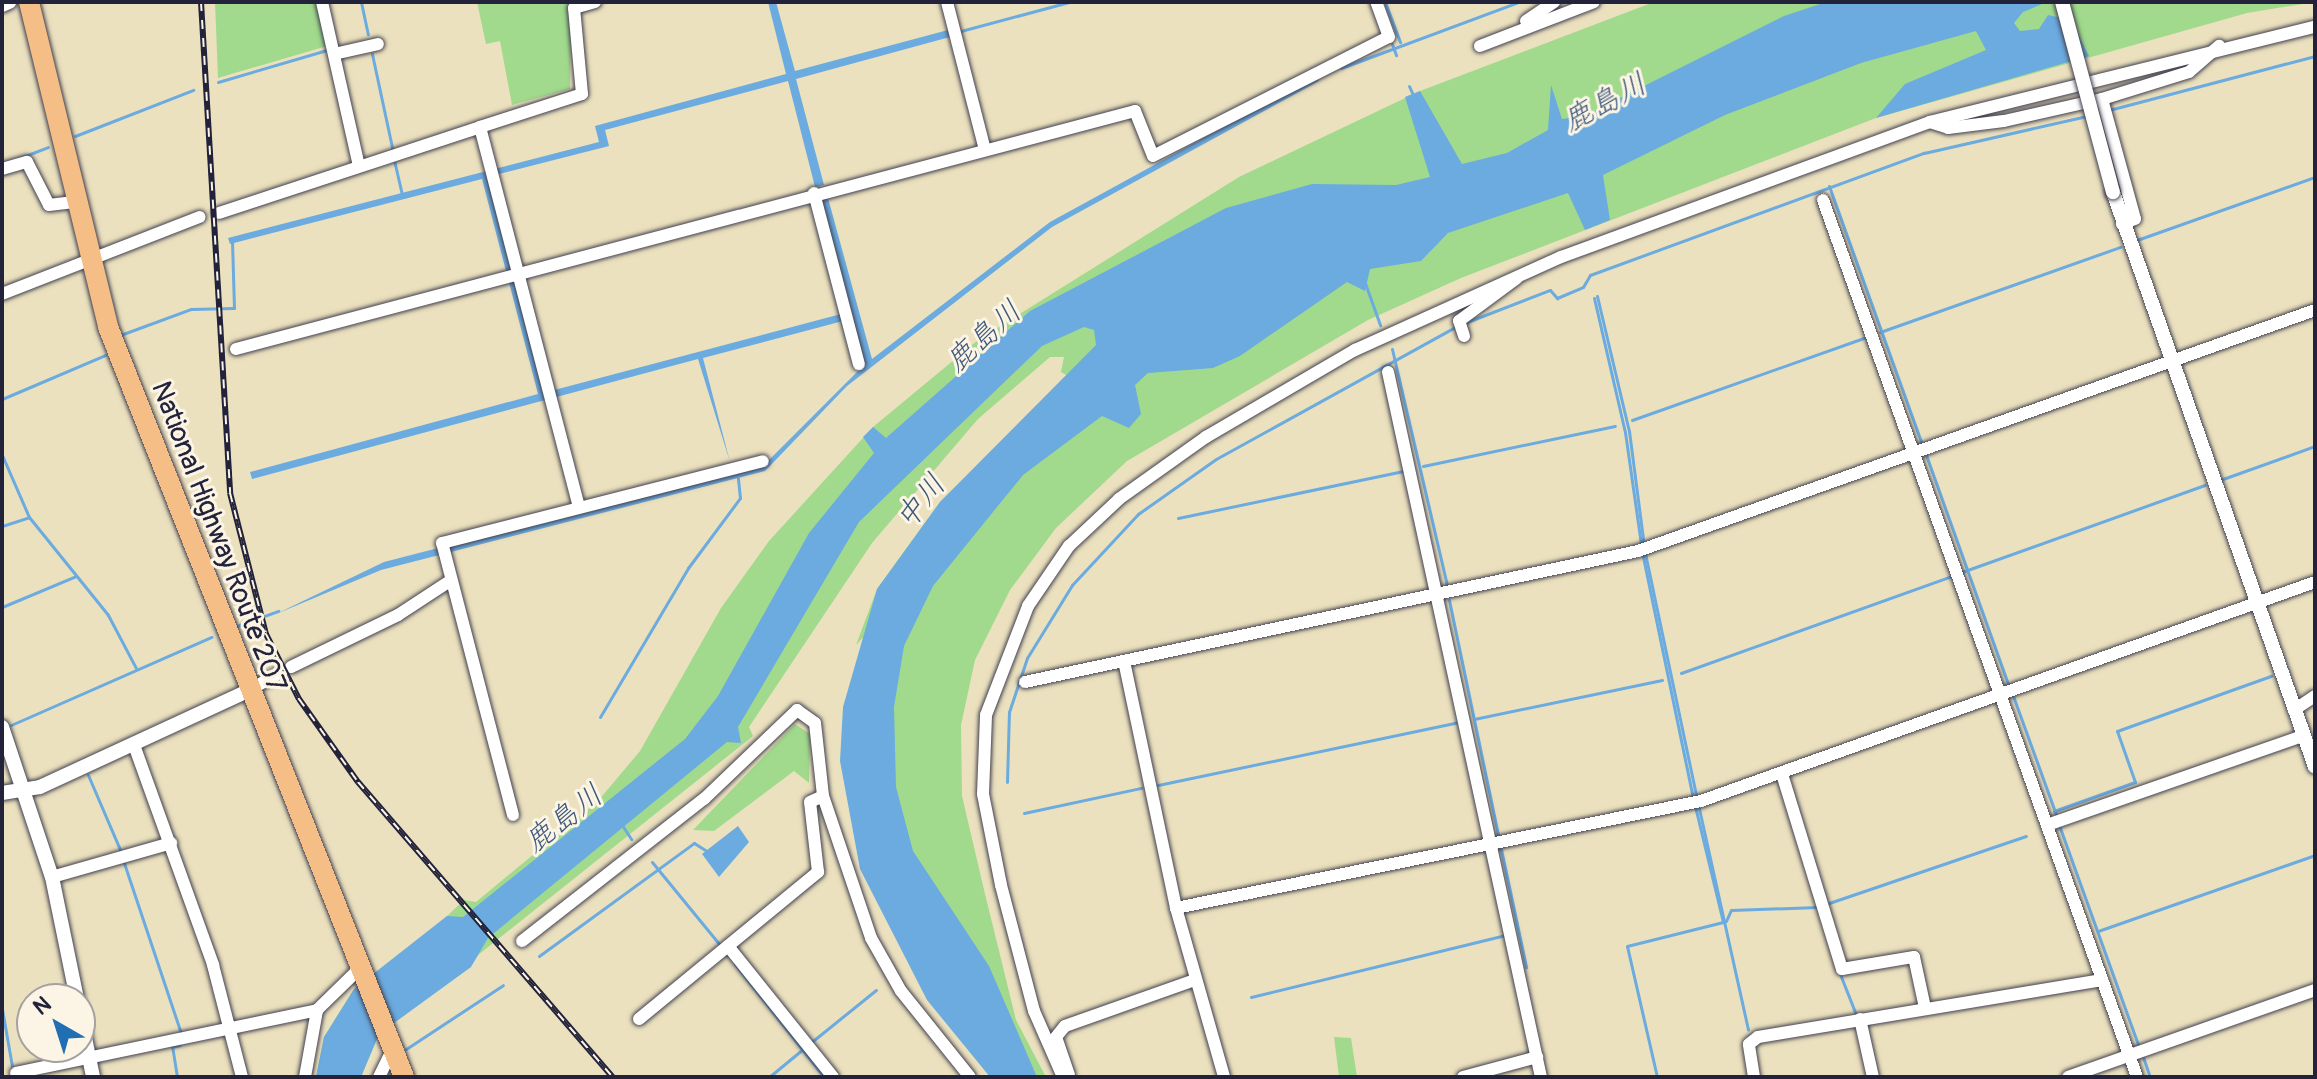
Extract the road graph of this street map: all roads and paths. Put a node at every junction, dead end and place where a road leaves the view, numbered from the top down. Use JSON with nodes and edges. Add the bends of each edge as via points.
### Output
{"nodes":[{"id":1,"x":9,"y":2,"type":"edge"},
{"id":2,"x":29,"y":2,"type":"edge"},
{"id":3,"x":322,"y":2,"type":"edge"},
{"id":4,"x":595,"y":2,"type":"edge"},
{"id":5,"x":947,"y":2,"type":"edge"},
{"id":6,"x":1376,"y":2,"type":"edge"},
{"id":7,"x":1554,"y":2,"type":"edge"},
{"id":8,"x":1594,"y":2,"type":"edge"},
{"id":9,"x":2062,"y":2,"type":"edge"},
{"id":10,"x":2,"y":5,"type":"edge"},
{"id":11,"x":2315,"y":27,"type":"edge"},
{"id":12,"x":1510,"y":32,"type":"junction"},
{"id":13,"x":378,"y":44,"type":"dead end"},
{"id":14,"x":1480,"y":46,"type":"dead end"},
{"id":15,"x":2219,"y":46,"type":"junction"},
{"id":16,"x":333,"y":50,"type":"junction"},
{"id":17,"x":2103,"y":102,"type":"junction"},
{"id":18,"x":1930,"y":122,"type":"junction"},
{"id":19,"x":480,"y":127,"type":"junction"},
{"id":20,"x":984,"y":146,"type":"junction"},
{"id":21,"x":358,"y":162,"type":"junction"},
{"id":22,"x":2,"y":169,"type":"edge"},
{"id":23,"x":814,"y":193,"type":"junction"},
{"id":24,"x":1823,"y":200,"type":"dead end"},
{"id":25,"x":72,"y":202,"type":"junction"},
{"id":26,"x":219,"y":213,"type":"dead end"},
{"id":27,"x":199,"y":217,"type":"dead end"},
{"id":28,"x":2122,"y":224,"type":"junction"},
{"id":29,"x":88,"y":263,"type":"junction"},
{"id":30,"x":1519,"y":275,"type":"junction"},
{"id":31,"x":519,"y":276,"type":"junction"},
{"id":32,"x":2,"y":294,"type":"edge"},
{"id":33,"x":2315,"y":310,"type":"edge"},
{"id":34,"x":1464,"y":336,"type":"dead end"},
{"id":35,"x":236,"y":349,"type":"dead end"},
{"id":36,"x":2169,"y":363,"type":"junction"},
{"id":37,"x":859,"y":364,"type":"dead end"},
{"id":38,"x":1388,"y":372,"type":"dead end"},
{"id":39,"x":1916,"y":453,"type":"junction"},
{"id":40,"x":763,"y":461,"type":"dead end"},
{"id":41,"x":579,"y":507,"type":"junction"},
{"id":42,"x":450,"y":581,"type":"junction"},
{"id":43,"x":2315,"y":582,"type":"edge"},
{"id":44,"x":1436,"y":594,"type":"junction"},
{"id":45,"x":2256,"y":603,"type":"junction"},
{"id":46,"x":1124,"y":661,"type":"junction"},
{"id":47,"x":291,"y":667,"type":"dead end"},
{"id":48,"x":277,"y":674,"type":"dead end"},
{"id":49,"x":1025,"y":682,"type":"dead end"},
{"id":50,"x":248,"y":691,"type":"junction"},
{"id":51,"x":2008,"y":695,"type":"junction"},
{"id":52,"x":2315,"y":696,"type":"edge"},
{"id":53,"x":2294,"y":710,"type":"junction"},
{"id":54,"x":2,"y":727,"type":"edge"},
{"id":55,"x":2303,"y":736,"type":"junction"},
{"id":56,"x":134,"y":745,"type":"junction"},
{"id":57,"x":2315,"y":767,"type":"edge"},
{"id":58,"x":1782,"y":774,"type":"junction"},
{"id":59,"x":23,"y":790,"type":"junction"},
{"id":60,"x":2,"y":793,"type":"edge"},
{"id":61,"x":823,"y":796,"type":"junction"},
{"id":62,"x":513,"y":815,"type":"dead end"},
{"id":63,"x":2054,"y":822,"type":"junction"},
{"id":64,"x":171,"y":843,"type":"junction"},
{"id":65,"x":1491,"y":844,"type":"junction"},
{"id":66,"x":52,"y":877,"type":"junction"},
{"id":67,"x":1176,"y":908,"type":"junction"},
{"id":68,"x":522,"y":941,"type":"dead end"},
{"id":69,"x":728,"y":946,"type":"junction"},
{"id":70,"x":360,"y":968,"type":"junction"},
{"id":71,"x":1195,"y":980,"type":"junction"},
{"id":72,"x":2102,"y":980,"type":"junction"},
{"id":73,"x":2315,"y":990,"type":"edge"},
{"id":74,"x":1925,"y":1008,"type":"junction"},
{"id":75,"x":317,"y":1010,"type":"junction"},
{"id":76,"x":639,"y":1019,"type":"dead end"},
{"id":77,"x":1860,"y":1019,"type":"junction"},
{"id":78,"x":230,"y":1024,"type":"junction"},
{"id":79,"x":390,"y":1044,"type":"junction"},
{"id":80,"x":2136,"y":1052,"type":"junction"},
{"id":81,"x":1537,"y":1057,"type":"junction"},
{"id":82,"x":92,"y":1070,"type":"edge"},
{"id":83,"x":16,"y":1073,"type":"dead end"},
{"id":84,"x":242,"y":1077,"type":"edge"},
{"id":85,"x":305,"y":1077,"type":"edge"},
{"id":86,"x":379,"y":1077,"type":"edge"},
{"id":87,"x":404,"y":1077,"type":"edge"},
{"id":88,"x":833,"y":1077,"type":"edge"},
{"id":89,"x":970,"y":1077,"type":"edge"},
{"id":90,"x":1063,"y":1077,"type":"edge"},
{"id":91,"x":1070,"y":1077,"type":"edge"},
{"id":92,"x":1224,"y":1077,"type":"edge"},
{"id":93,"x":1463,"y":1077,"type":"edge"},
{"id":94,"x":1541,"y":1077,"type":"edge"},
{"id":95,"x":1754,"y":1077,"type":"edge"},
{"id":96,"x":1873,"y":1077,"type":"edge"},
{"id":97,"x":2068,"y":1077,"type":"edge"},
{"id":98,"x":2137,"y":1077,"type":"edge"}],
"edges":[{"from":1,"to":10,"type":"street"},
{"from":2,"to":25,"type":"highway","name":"National Highway Route 207"},
{"from":3,"to":16,"type":"street"},
{"from":4,"to":19,"type":"street","via":[[574,8],[582,94]]},
{"from":5,"to":20,"type":"street"},
{"from":6,"to":20,"type":"street","via":[[1389,37],[1153,156],[1135,111]]},
{"from":7,"to":12,"type":"street"},
{"from":8,"to":12,"type":"street"},
{"from":9,"to":28,"type":"street","bridge":true},
{"from":11,"to":15,"type":"street"},
{"from":12,"to":14,"type":"street"},
{"from":13,"to":16,"type":"street"},
{"from":15,"to":17,"type":"street","via":[[2189,72]]},
{"from":15,"to":18,"type":"street"},
{"from":16,"to":21,"type":"street"},
{"from":17,"to":18,"type":"street","via":[[1948,128]]},
{"from":17,"to":28,"type":"street","via":[[2135,219]]},
{"from":18,"to":30,"type":"street"},
{"from":19,"to":21,"type":"street"},
{"from":19,"to":31,"type":"street"},
{"from":20,"to":23,"type":"street"},
{"from":21,"to":26,"type":"street"},
{"from":22,"to":25,"type":"street","via":[[27,162],[49,205]]},
{"from":23,"to":31,"type":"street"},
{"from":23,"to":37,"type":"street"},
{"from":24,"to":39,"type":"street"},
{"from":25,"to":29,"type":"highway","name":"National Highway Route 207"},
{"from":27,"to":29,"type":"street"},
{"from":28,"to":36,"type":"street"},
{"from":29,"to":32,"type":"street"},
{"from":29,"to":50,"type":"highway","name":"National Highway Route 207"},
{"from":30,"to":34,"type":"street","via":[[1459,321]]},
{"from":30,"to":90,"type":"street","via":[[1355,350],[1206,437],[1079,537],[1028,606],[986,715],[983,794],[1034,1011]]},
{"from":31,"to":35,"type":"street"},
{"from":31,"to":41,"type":"street"},
{"from":33,"to":36,"type":"street"},
{"from":36,"to":39,"type":"street"},
{"from":36,"to":45,"type":"street"},
{"from":38,"to":44,"type":"street"},
{"from":39,"to":44,"type":"street","via":[[1643,550]]},
{"from":39,"to":51,"type":"street","via":[[1957,574]]},
{"from":40,"to":41,"type":"street"},
{"from":41,"to":42,"type":"street","via":[[442,543]]},
{"from":42,"to":47,"type":"street","via":[[398,615]]},
{"from":42,"to":62,"type":"street"},
{"from":43,"to":45,"type":"street"},
{"from":44,"to":46,"type":"street"},
{"from":44,"to":65,"type":"street"},
{"from":45,"to":51,"type":"street"},
{"from":45,"to":53,"type":"street"},
{"from":46,"to":49,"type":"street"},
{"from":46,"to":67,"type":"street"},
{"from":48,"to":50,"type":"street"},
{"from":50,"to":56,"type":"street"},
{"from":50,"to":70,"type":"highway","name":"National Highway Route 207"},
{"from":51,"to":58,"type":"street"},
{"from":51,"to":63,"type":"street"},
{"from":52,"to":53,"type":"street"},
{"from":53,"to":55,"type":"street"},
{"from":54,"to":59,"type":"street"},
{"from":55,"to":57,"type":"street"},
{"from":55,"to":63,"type":"street"},
{"from":56,"to":59,"type":"street"},
{"from":56,"to":64,"type":"street"},
{"from":58,"to":65,"type":"street","via":[[1696,802]]},
{"from":58,"to":74,"type":"street","via":[[1842,969],[1914,957]]},
{"from":59,"to":60,"type":"street"},
{"from":59,"to":66,"type":"street"},
{"from":61,"to":68,"type":"street","via":[[815,723],[797,710],[788,713],[704,799]]},
{"from":61,"to":69,"type":"street","via":[[810,802],[818,872]]},
{"from":61,"to":89,"type":"street","via":[[871,938],[901,991]]},
{"from":63,"to":72,"type":"street"},
{"from":64,"to":66,"type":"street"},
{"from":64,"to":78,"type":"street"},
{"from":65,"to":67,"type":"street"},
{"from":65,"to":81,"type":"street"},
{"from":66,"to":82,"type":"street"},
{"from":67,"to":71,"type":"street"},
{"from":69,"to":76,"type":"street"},
{"from":69,"to":88,"type":"street"},
{"from":70,"to":75,"type":"street"},
{"from":70,"to":79,"type":"highway","name":"National Highway Route 207"},
{"from":71,"to":91,"type":"street","via":[[1065,1026],[1056,1037]]},
{"from":71,"to":92,"type":"street"},
{"from":72,"to":74,"type":"street"},
{"from":72,"to":80,"type":"street"},
{"from":73,"to":80,"type":"street"},
{"from":74,"to":77,"type":"street"},
{"from":75,"to":78,"type":"street"},
{"from":75,"to":85,"type":"street"},
{"from":77,"to":95,"type":"street","via":[[1758,1037],[1749,1044]]},
{"from":77,"to":96,"type":"street"},
{"from":78,"to":82,"type":"street"},
{"from":78,"to":84,"type":"street"},
{"from":79,"to":86,"type":"street"},
{"from":79,"to":87,"type":"highway","name":"National Highway Route 207"},
{"from":80,"to":97,"type":"street"},
{"from":80,"to":98,"type":"street"},
{"from":81,"to":93,"type":"street"},
{"from":81,"to":94,"type":"street"},
{"from":82,"to":83,"type":"street"}]}
